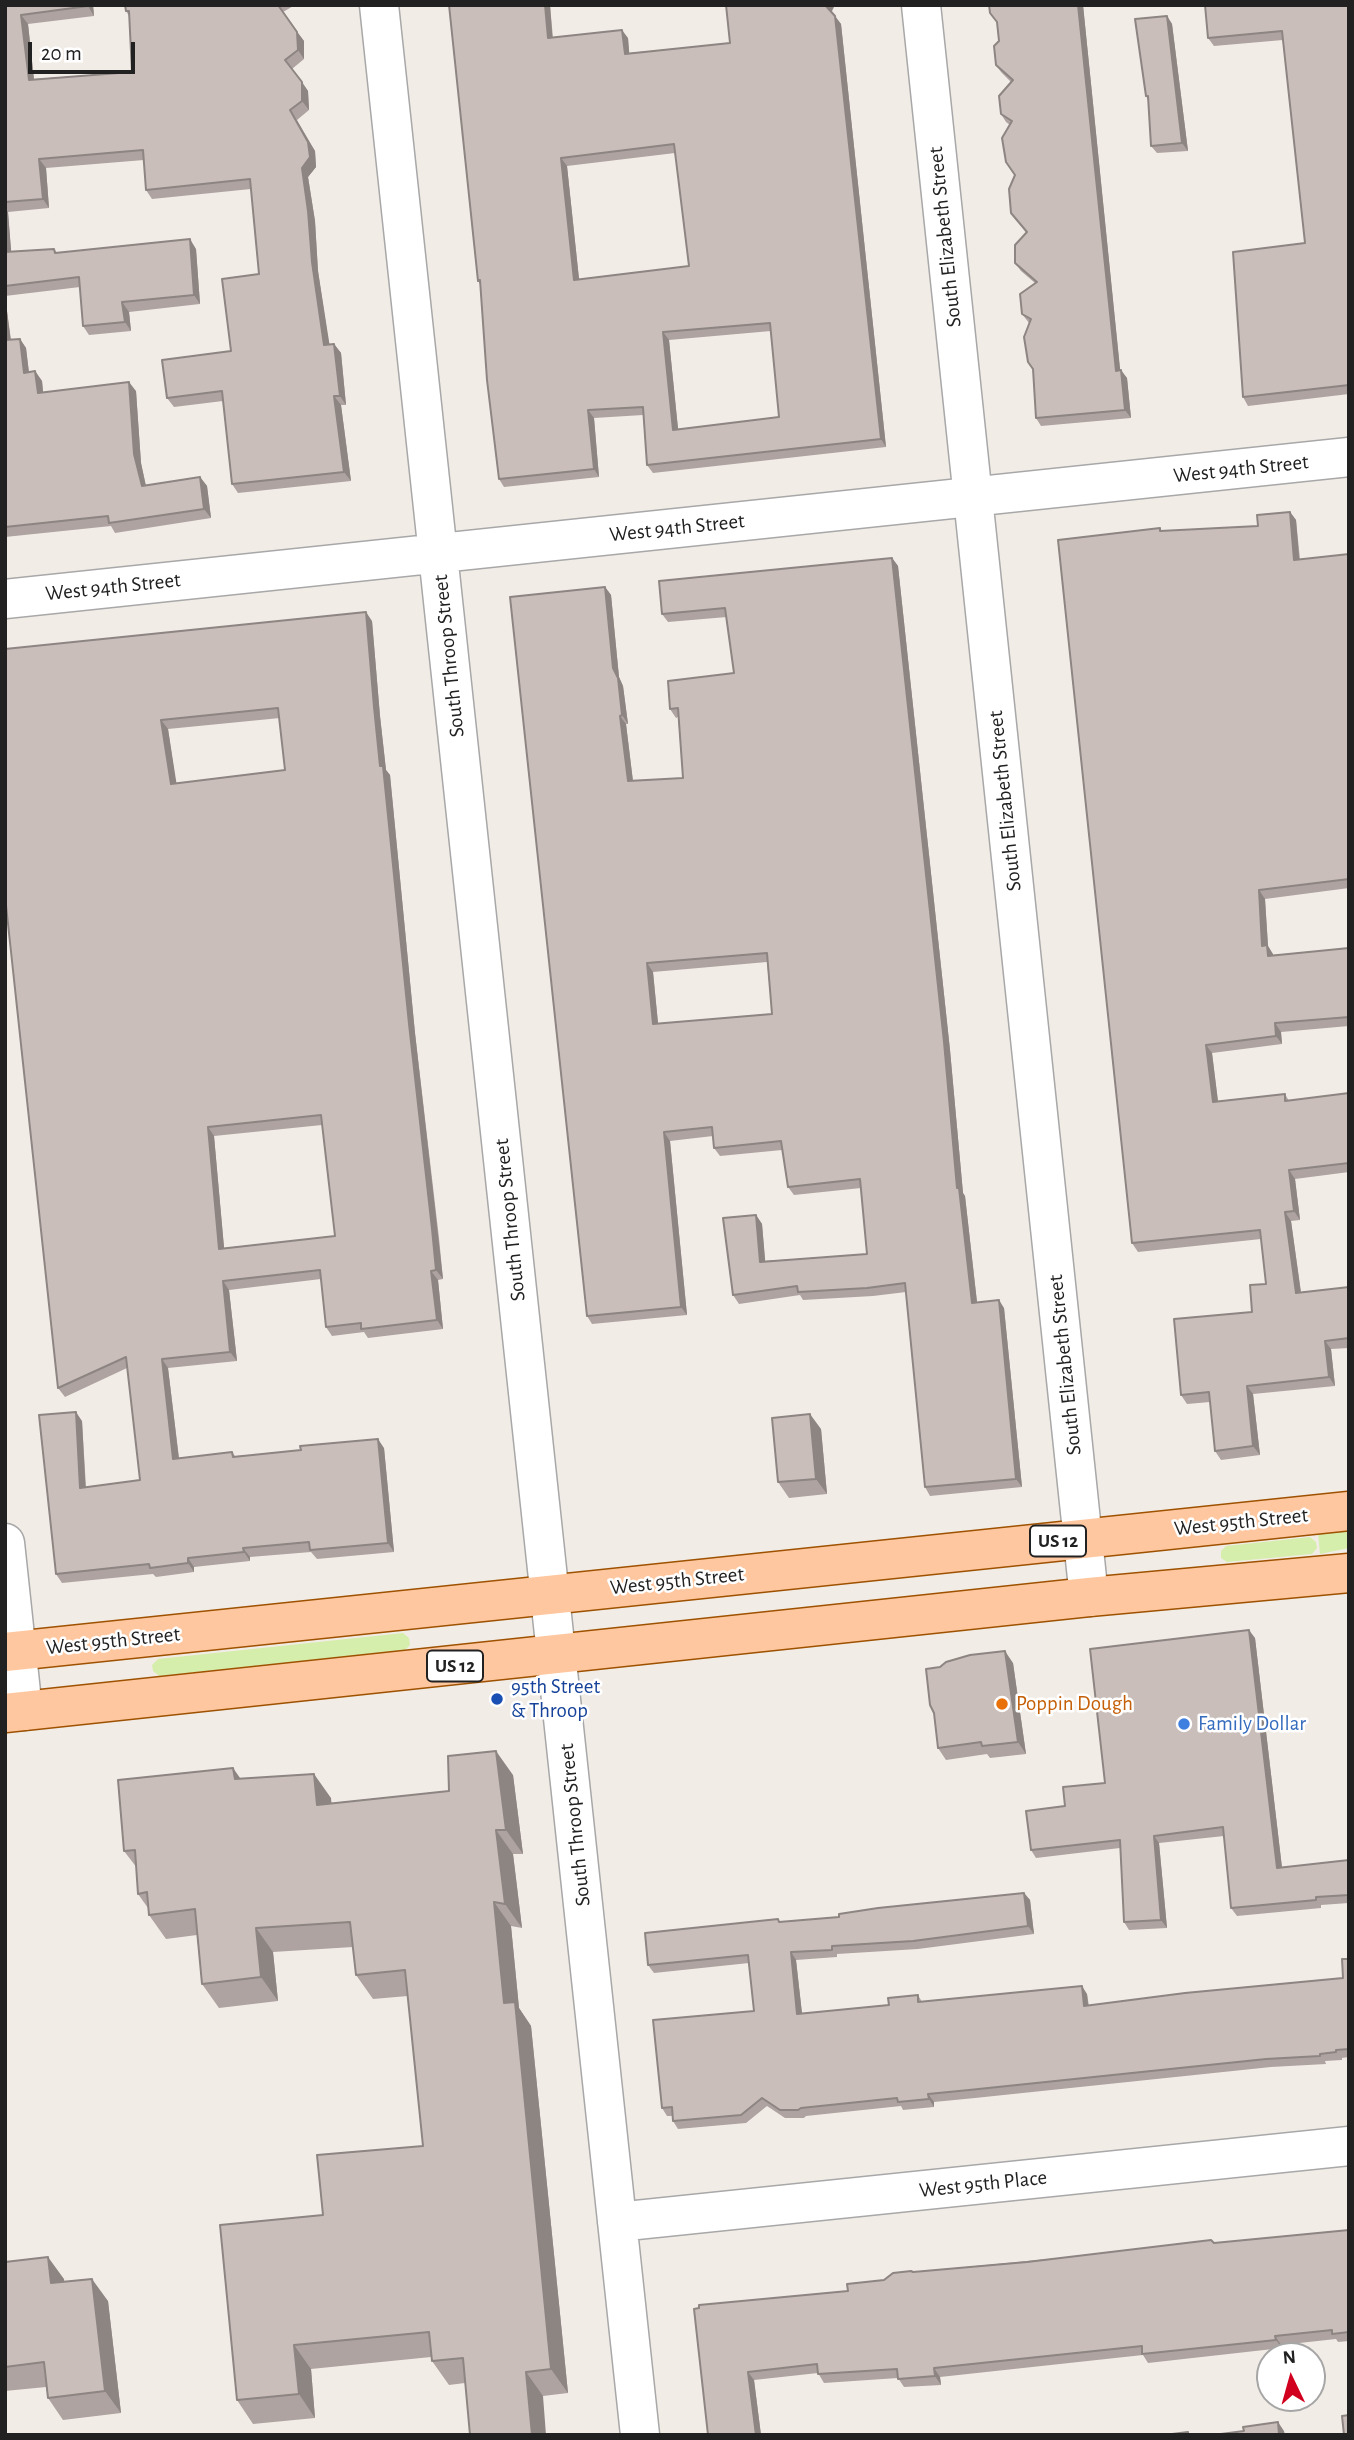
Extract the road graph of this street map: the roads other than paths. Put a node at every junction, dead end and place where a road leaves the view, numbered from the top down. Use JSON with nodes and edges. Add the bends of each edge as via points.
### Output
{"nodes":[{"id":1,"x":379,"y":5,"type":"edge"},
{"id":2,"x":921,"y":5,"type":"edge"},
{"id":3,"x":1349,"y":457,"type":"edge"},
{"id":4,"x":973,"y":497,"type":"junction"},
{"id":5,"x":438,"y":554,"type":"junction"},
{"id":6,"x":5,"y":599,"type":"edge"},
{"id":7,"x":1349,"y":1511,"type":"edge"},
{"id":8,"x":1083,"y":1538,"type":"junction"},
{"id":9,"x":5,"y":1543,"type":"edge"},
{"id":10,"x":1349,"y":1573,"type":"edge"},
{"id":11,"x":550,"y":1594,"type":"junction"},
{"id":12,"x":1089,"y":1597,"type":"junction"},
{"id":13,"x":11,"y":1652,"type":"edge"},
{"id":14,"x":557,"y":1656,"type":"junction"},
{"id":15,"x":14,"y":1712,"type":"edge"},
{"id":16,"x":1349,"y":2146,"type":"edge"},
{"id":17,"x":617,"y":2222,"type":"junction"},
{"id":18,"x":640,"y":2435,"type":"edge"}],
"edges":[{"from":1,"to":5,"type":"street","name":"South Throop Street"},
{"from":2,"to":4,"type":"street","name":"South Elizabeth Street"},
{"from":3,"to":4,"type":"street","name":"West 94th Street"},
{"from":4,"to":5,"type":"street","name":"West 94th Street"},
{"from":4,"to":8,"type":"street","name":"South Elizabeth Street"},
{"from":5,"to":6,"type":"street","name":"West 94th Street"},
{"from":5,"to":11,"type":"street","name":"South Throop Street"},
{"from":7,"to":8,"type":"main road","name":"West 95th Street","number":"US 12"},
{"from":8,"to":11,"type":"main road","name":"West 95th Street","number":"US 12"},
{"from":8,"to":12,"type":"street","name":"South Elizabeth Street"},
{"from":9,"to":13,"type":"street"},
{"from":10,"to":12,"type":"main road","number":"US 12"},
{"from":11,"to":13,"type":"main road","name":"West 95th Street","number":"US 12"},
{"from":11,"to":14,"type":"street","name":"South Throop Street"},
{"from":12,"to":14,"type":"main road","number":"US 12"},
{"from":13,"to":15,"type":"street"},
{"from":14,"to":15,"type":"main road","number":"US 12"},
{"from":14,"to":17,"type":"street","name":"South Throop Street"},
{"from":16,"to":17,"type":"street","name":"West 95th Place"},
{"from":17,"to":18,"type":"street","name":"South Throop Street"}]}
